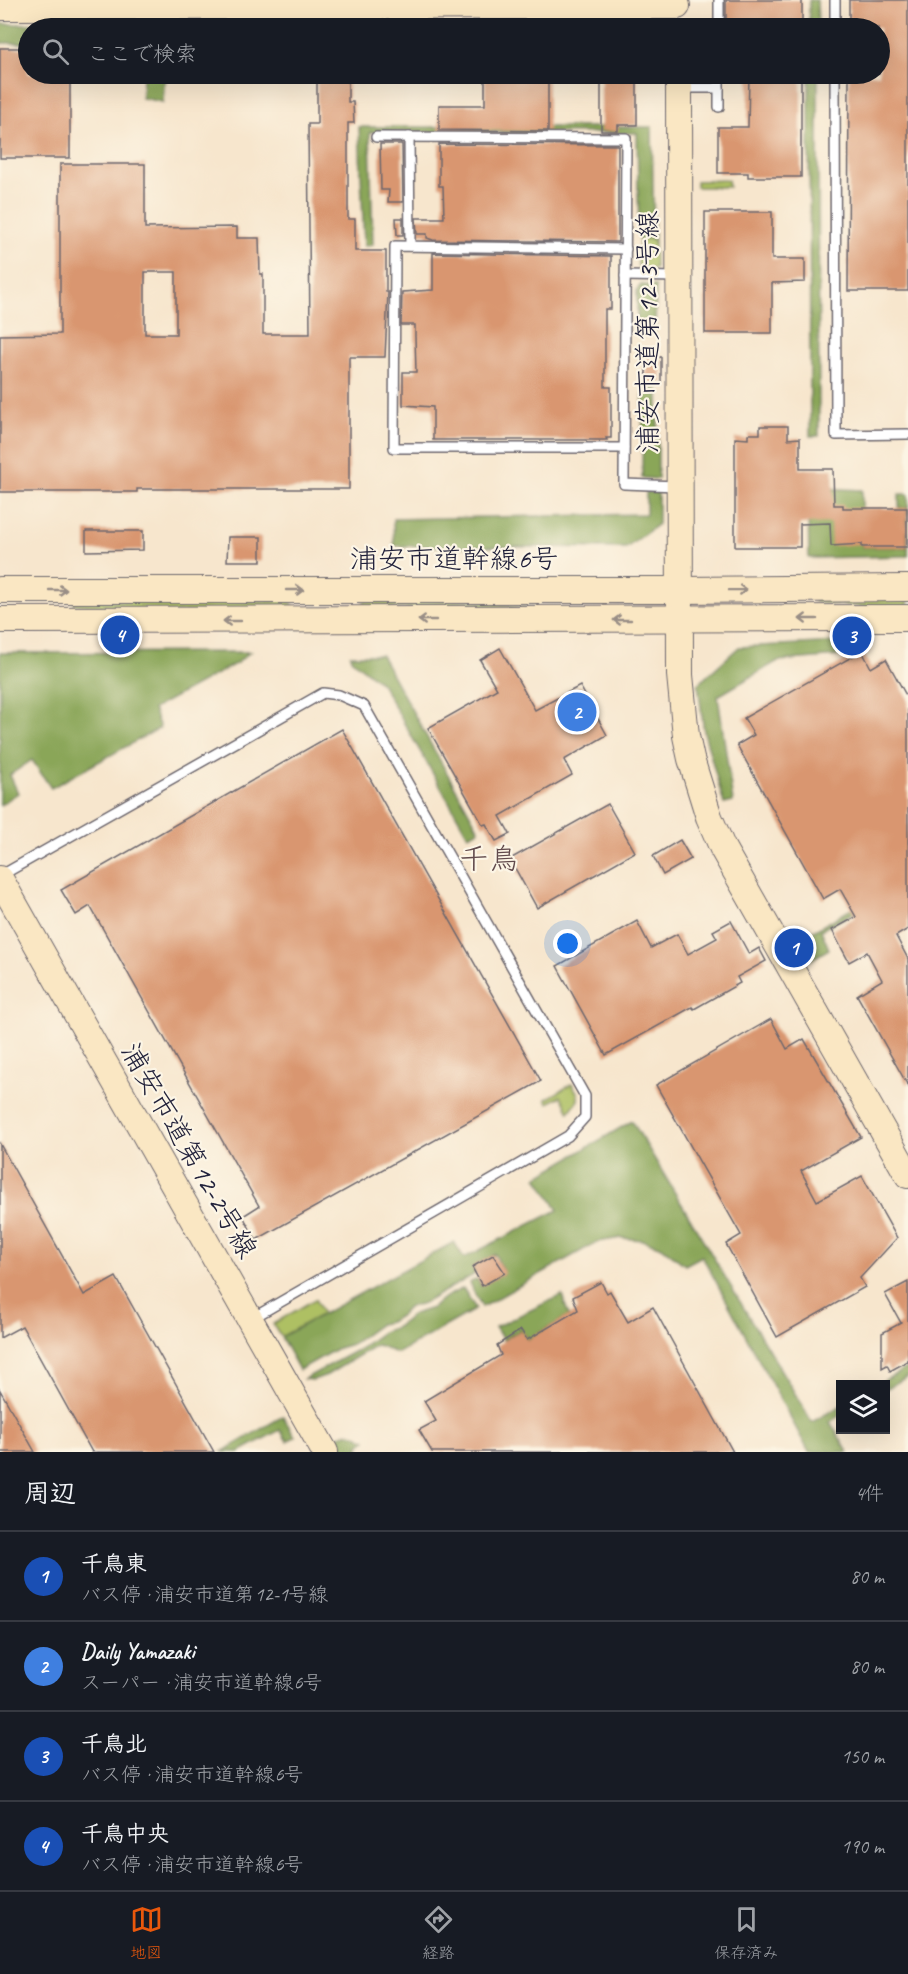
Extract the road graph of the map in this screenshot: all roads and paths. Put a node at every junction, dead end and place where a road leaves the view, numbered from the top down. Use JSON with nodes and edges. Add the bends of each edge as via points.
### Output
{"nodes":[{"id":1,"x":719,"y":0,"type":"edge"},
{"id":2,"x":835,"y":0,"type":"edge"},
{"id":3,"x":0,"y":7,"type":"edge"},
{"id":4,"x":678,"y":12,"type":"edge"},
{"id":5,"x":719,"y":18,"type":"edge"},
{"id":6,"x":835,"y":18,"type":"edge"},
{"id":7,"x":679,"y":84,"type":"edge"},
{"id":8,"x":696,"y":84,"type":"edge"},
{"id":9,"x":719,"y":84,"type":"edge"},
{"id":10,"x":835,"y":84,"type":"edge"},
{"id":11,"x":719,"y":88,"type":"junction"},
{"id":12,"x":719,"y":107,"type":"dead end"},
{"id":13,"x":376,"y":137,"type":"dead end"},
{"id":14,"x":410,"y":137,"type":"junction"},
{"id":15,"x":410,"y":246,"type":"junction"},
{"id":16,"x":626,"y":249,"type":"junction"},
{"id":17,"x":625,"y":276,"type":"junction"},
{"id":18,"x":679,"y":277,"type":"junction"},
{"id":19,"x":908,"y":434,"type":"edge"},
{"id":20,"x":624,"y":448,"type":"junction"},
{"id":21,"x":679,"y":486,"type":"junction"},
{"id":22,"x":908,"y":588,"type":"edge"},
{"id":23,"x":0,"y":590,"type":"edge"},
{"id":24,"x":680,"y":590,"type":"junction"},
{"id":25,"x":908,"y":618,"type":"edge"},
{"id":26,"x":0,"y":620,"type":"edge"},
{"id":27,"x":680,"y":620,"type":"junction"},
{"id":28,"x":0,"y":877,"type":"edge"},
{"id":29,"x":908,"y":1175,"type":"edge"},
{"id":30,"x":250,"y":1320,"type":"junction"},
{"id":31,"x":325,"y":1452,"type":"edge"}],
"edges":[{"from":1,"to":5,"type":"lane"},
{"from":2,"to":6,"type":"lane"},
{"from":3,"to":4,"type":"street"},
{"from":7,"to":18,"type":"street","name":"浦安市道第12-3号線"},
{"from":8,"to":11,"type":"lane"},
{"from":9,"to":11,"type":"lane"},
{"from":10,"to":19,"type":"lane","via":[[836,435]]},
{"from":11,"to":12,"type":"lane"},
{"from":13,"to":14,"type":"lane"},
{"from":14,"to":15,"type":"lane"},
{"from":14,"to":16,"type":"lane","via":[[626,138]]},
{"from":15,"to":16,"type":"lane"},
{"from":15,"to":20,"type":"lane","via":[[395,246],[394,447]]},
{"from":16,"to":17,"type":"lane"},
{"from":17,"to":18,"type":"lane"},
{"from":17,"to":20,"type":"lane"},
{"from":18,"to":21,"type":"street","name":"浦安市道第12-3号線"},
{"from":20,"to":21,"type":"lane","via":[[624,484]]},
{"from":21,"to":24,"type":"street","name":"浦安市道第12-3号線"},
{"from":24,"to":22,"type":"street","name":"浦安市道幹線6号","one_way":true},
{"from":23,"to":24,"type":"street","name":"浦安市道幹線6号","one_way":true},
{"from":24,"to":27,"type":"street","name":"浦安市道第12-3号線"},
{"from":25,"to":27,"type":"street","one_way":true},
{"from":27,"to":26,"type":"street","one_way":true},
{"from":27,"to":29,"type":"street","name":"浦安市道第12-3号線","via":[[686,736],[709,817],[736,873]]},
{"from":28,"to":30,"type":"street","name":"浦安市道第12-2号線"},
{"from":28,"to":30,"type":"lane","via":[[323,693],[339,695],[364,706],[585,1096],[585,1117],[568,1136]]},
{"from":30,"to":31,"type":"street","name":"浦安市道第12-2号線"}]}
